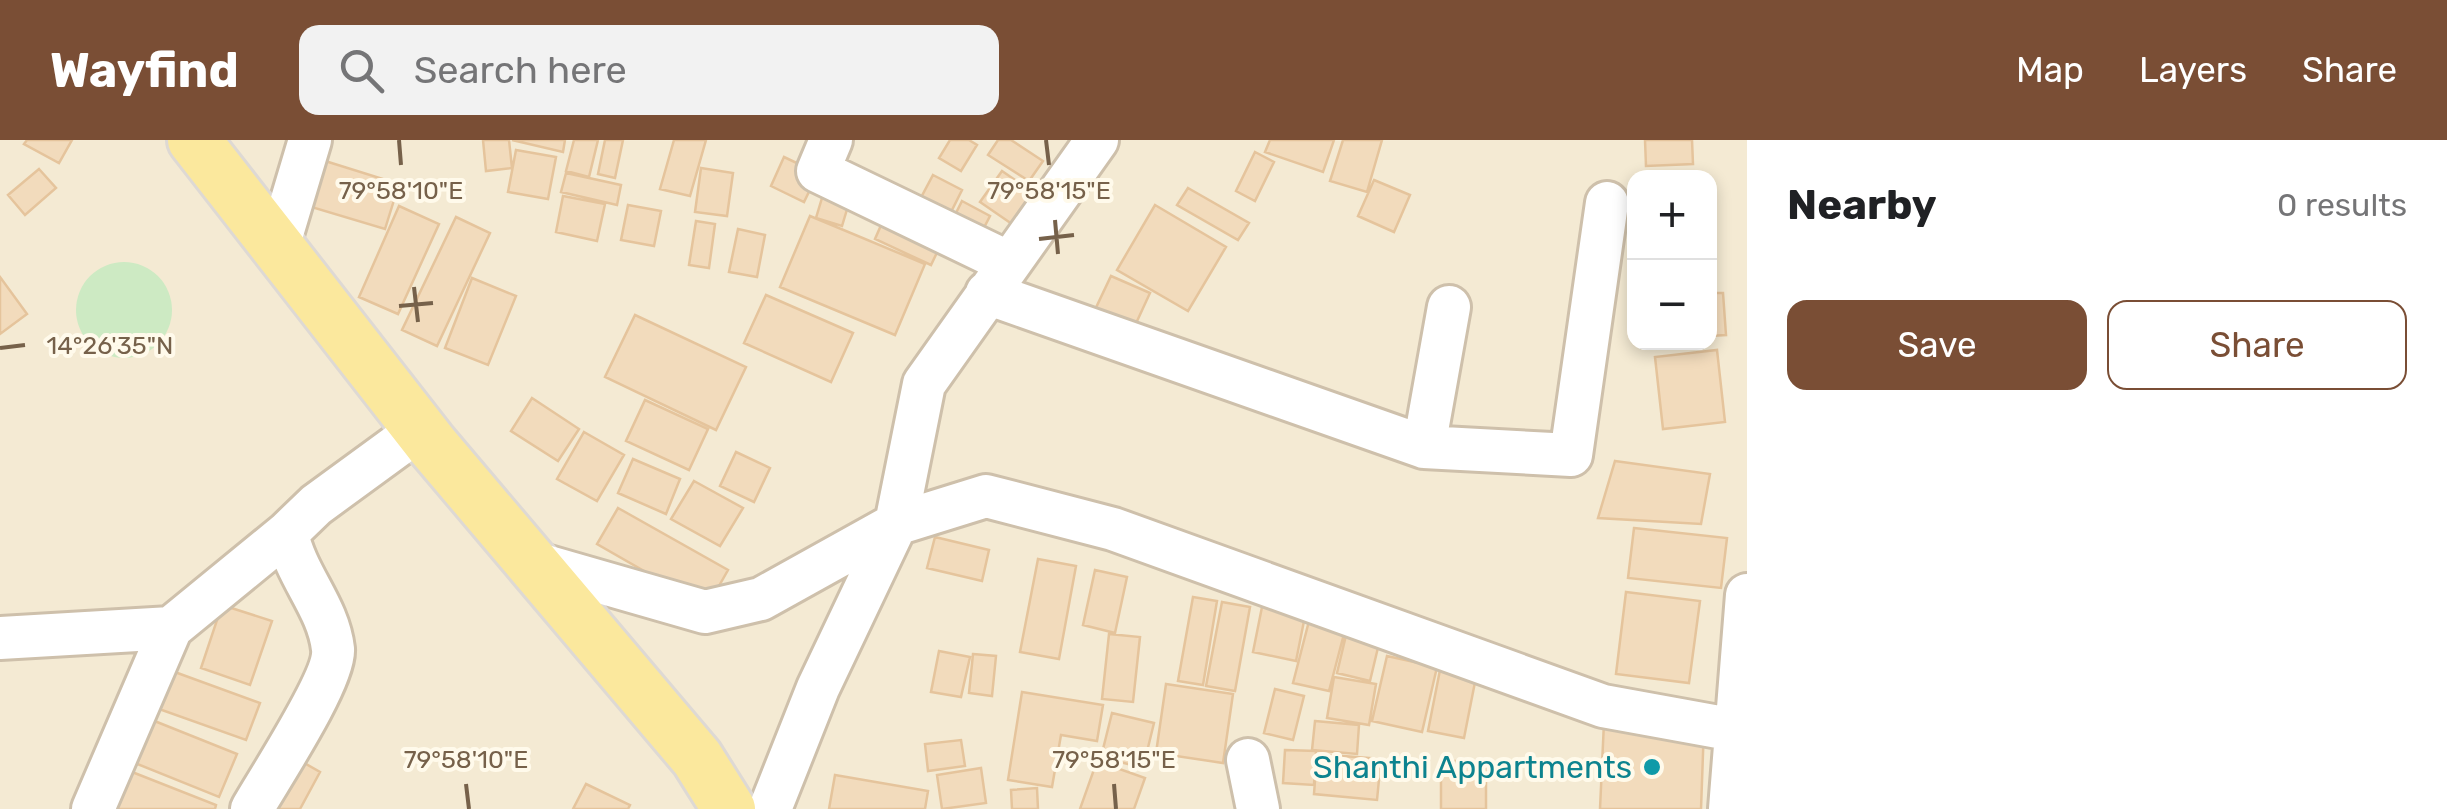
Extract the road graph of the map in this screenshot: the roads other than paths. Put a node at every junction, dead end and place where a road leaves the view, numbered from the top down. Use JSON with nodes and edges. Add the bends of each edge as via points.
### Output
{"nodes":[{"id":1,"x":310,"y":140,"type":"edge"},
{"id":2,"x":831,"y":140,"type":"edge"},
{"id":3,"x":1097,"y":140,"type":"edge"},
{"id":4,"x":196,"y":141,"type":"edge"},
{"id":5,"x":1607,"y":203,"type":"dead end"},
{"id":6,"x":278,"y":248,"type":"junction"},
{"id":7,"x":997,"y":277,"type":"junction"},
{"id":8,"x":1449,"y":307,"type":"dead end"},
{"id":9,"x":420,"y":429,"type":"junction"},
{"id":10,"x":1424,"y":446,"type":"junction"},
{"id":11,"x":896,"y":524,"type":"junction"},
{"id":12,"x":287,"y":533,"type":"junction"},
{"id":13,"x":531,"y":562,"type":"junction"},
{"id":14,"x":1747,"y":595,"type":"edge"},
{"id":15,"x":171,"y":628,"type":"junction"},
{"id":16,"x":0,"y":638,"type":"edge"},
{"id":17,"x":1735,"y":730,"type":"junction"},
{"id":18,"x":1248,"y":760,"type":"dead end"},
{"id":19,"x":93,"y":809,"type":"edge"},
{"id":20,"x":252,"y":809,"type":"edge"},
{"id":21,"x":730,"y":809,"type":"edge"},
{"id":22,"x":770,"y":809,"type":"edge"},
{"id":23,"x":1258,"y":809,"type":"edge"},
{"id":24,"x":1730,"y":809,"type":"edge"}],
"edges":[{"from":1,"to":6,"type":"street"},
{"from":2,"to":7,"type":"street","via":[[818,170]]},
{"from":3,"to":7,"type":"street"},
{"from":4,"to":6,"type":"main road"},
{"from":5,"to":10,"type":"street","via":[[1571,455]]},
{"from":6,"to":9,"type":"main road"},
{"from":7,"to":10,"type":"street"},
{"from":7,"to":11,"type":"street","via":[[924,384]]},
{"from":8,"to":10,"type":"street"},
{"from":9,"to":12,"type":"street"},
{"from":9,"to":13,"type":"main road"},
{"from":11,"to":13,"type":"street","via":[[761,599],[705,612]]},
{"from":11,"to":17,"type":"street","via":[[986,496],[1112,530],[1603,706]]},
{"from":11,"to":22,"type":"street","via":[[818,688]]},
{"from":12,"to":15,"type":"street"},
{"from":12,"to":20,"type":"street","via":[[293,563],[317,600],[334,651],[326,680]]},
{"from":13,"to":21,"type":"main road","via":[[697,758]]},
{"from":14,"to":17,"type":"street"},
{"from":15,"to":16,"type":"street"},
{"from":15,"to":19,"type":"street"},
{"from":17,"to":24,"type":"street"},
{"from":18,"to":23,"type":"street"}]}
